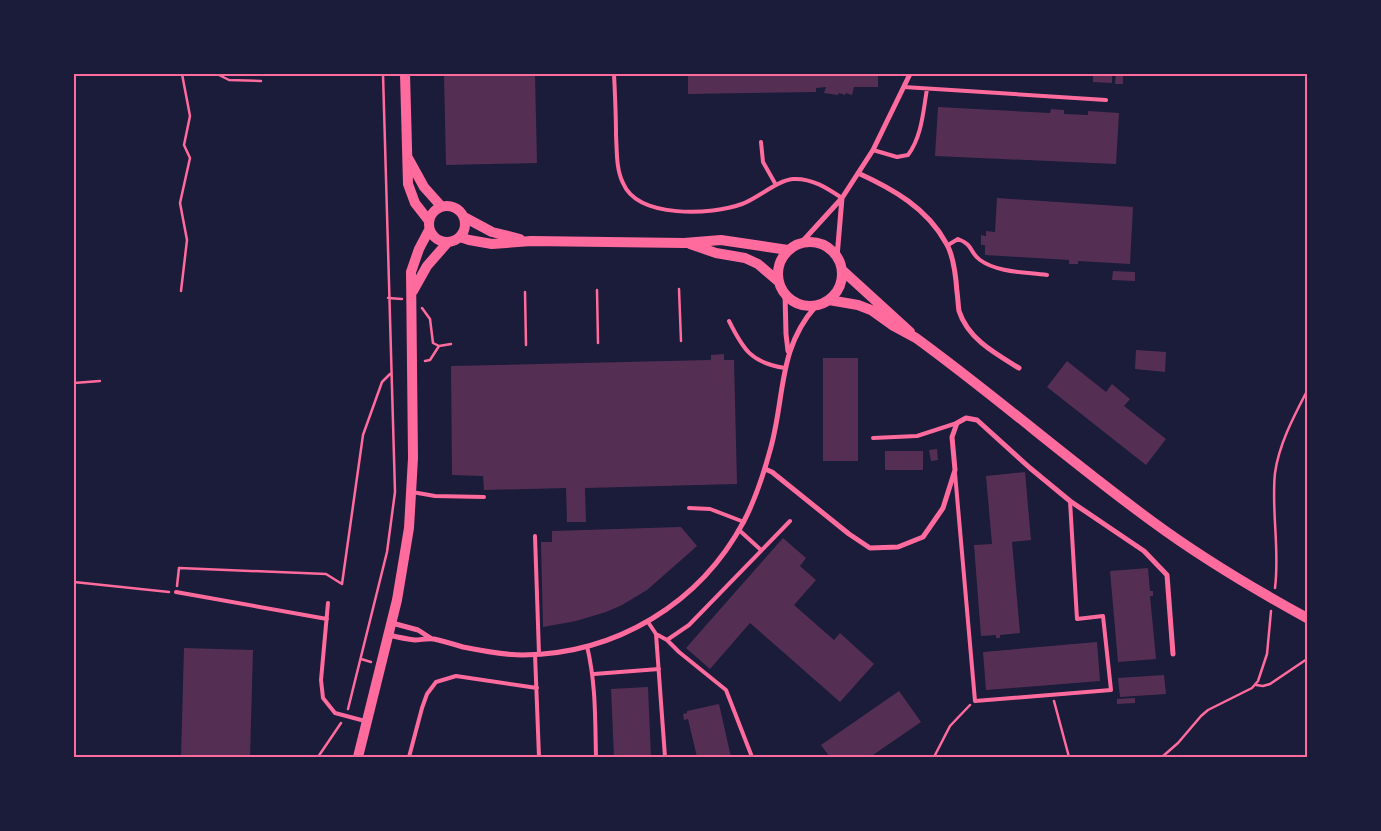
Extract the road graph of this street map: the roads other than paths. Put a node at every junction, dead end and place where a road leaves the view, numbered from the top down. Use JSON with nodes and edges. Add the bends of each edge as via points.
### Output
{"nodes":[{"id":1,"x":405,"y":74,"type":"edge"},
{"id":2,"x":614,"y":74,"type":"edge"},
{"id":3,"x":910,"y":74,"type":"edge"},
{"id":4,"x":904,"y":87,"type":"junction"},
{"id":5,"x":927,"y":89,"type":"junction"},
{"id":6,"x":1106,"y":100,"type":"dead end"},
{"id":7,"x":761,"y":142,"type":"dead end"},
{"id":8,"x":873,"y":150,"type":"junction"},
{"id":9,"x":407,"y":157,"type":"junction"},
{"id":10,"x":858,"y":173,"type":"junction"},
{"id":11,"x":776,"y":185,"type":"junction"},
{"id":12,"x":842,"y":198,"type":"junction"},
{"id":13,"x":441,"y":206,"type":"junction"},
{"id":14,"x":464,"y":217,"type":"junction"},
{"id":15,"x":429,"y":225,"type":"junction"},
{"id":16,"x":460,"y":237,"type":"junction"},
{"id":17,"x":531,"y":241,"type":"junction"},
{"id":18,"x":448,"y":242,"type":"junction"},
{"id":19,"x":684,"y":243,"type":"junction"},
{"id":20,"x":801,"y":243,"type":"junction"},
{"id":21,"x":948,"y":245,"type":"junction"},
{"id":22,"x":788,"y":250,"type":"junction"},
{"id":23,"x":837,"y":256,"type":"junction"},
{"id":24,"x":842,"y":270,"type":"junction"},
{"id":25,"x":1046,"y":275,"type":"dead end"},
{"id":26,"x":779,"y":282,"type":"junction"},
{"id":27,"x":785,"y":294,"type":"junction"},
{"id":28,"x":409,"y":295,"type":"junction"},
{"id":29,"x":829,"y":300,"type":"junction"},
{"id":30,"x":816,"y":306,"type":"junction"},
{"id":31,"x":729,"y":320,"type":"dead end"},
{"id":32,"x":916,"y":338,"type":"junction"},
{"id":33,"x":788,"y":352,"type":"junction"},
{"id":34,"x":785,"y":368,"type":"junction"},
{"id":35,"x":1019,"y":368,"type":"dead end"},
{"id":36,"x":956,"y":423,"type":"junction"},
{"id":37,"x":873,"y":438,"type":"dead end"},
{"id":38,"x":765,"y":469,"type":"junction"},
{"id":39,"x":955,"y":470,"type":"junction"},
{"id":40,"x":412,"y":492,"type":"junction"},
{"id":41,"x":484,"y":497,"type":"dead end"},
{"id":42,"x":1070,"y":501,"type":"junction"},
{"id":43,"x":689,"y":508,"type":"dead end"},
{"id":44,"x":790,"y":521,"type":"dead end"},
{"id":45,"x":744,"y":522,"type":"junction"},
{"id":46,"x":739,"y":530,"type":"junction"},
{"id":47,"x":535,"y":536,"type":"dead end"},
{"id":48,"x":761,"y":550,"type":"junction"},
{"id":49,"x":176,"y":592,"type":"road end"},
{"id":50,"x":328,"y":603,"type":"dead end"},
{"id":51,"x":1307,"y":618,"type":"edge"},
{"id":52,"x":326,"y":619,"type":"junction"},
{"id":53,"x":648,"y":622,"type":"junction"},
{"id":54,"x":391,"y":623,"type":"junction"},
{"id":55,"x":656,"y":634,"type":"junction"},
{"id":56,"x":388,"y":635,"type":"junction"},
{"id":57,"x":433,"y":639,"type":"junction"},
{"id":58,"x":668,"y":640,"type":"junction"},
{"id":59,"x":587,"y":646,"type":"junction"},
{"id":60,"x":537,"y":654,"type":"junction"},
{"id":61,"x":1172,"y":654,"type":"dead end"},
{"id":62,"x":659,"y":669,"type":"junction"},
{"id":63,"x":594,"y":674,"type":"junction"},
{"id":64,"x":537,"y":688,"type":"junction"},
{"id":65,"x":367,"y":722,"type":"junction"},
{"id":66,"x":358,"y":757,"type":"edge"},
{"id":67,"x":409,"y":757,"type":"edge"},
{"id":68,"x":539,"y":757,"type":"edge"},
{"id":69,"x":596,"y":757,"type":"edge"},
{"id":70,"x":665,"y":757,"type":"edge"},
{"id":71,"x":752,"y":757,"type":"edge"}],
"edges":[{"from":1,"to":9,"type":"main road"},
{"from":2,"to":11,"type":"lane","via":[[617,160],[623,184],[633,197],[647,205],[670,210],[721,209],[742,204]]},
{"from":3,"to":4,"type":"street"},
{"from":4,"to":5,"type":"lane"},
{"from":4,"to":8,"type":"street"},
{"from":5,"to":6,"type":"lane"},
{"from":5,"to":8,"type":"lane","via":[[918,136],[908,154],[897,157]]},
{"from":7,"to":11,"type":"lane","via":[[763,162]]},
{"from":8,"to":10,"type":"street"},
{"from":9,"to":13,"type":"main road","via":[[424,187]]},
{"from":9,"to":15,"type":"main road","via":[[408,184]]},
{"from":10,"to":12,"type":"street"},
{"from":10,"to":21,"type":"street","via":[[914,205],[936,226]]},
{"from":11,"to":12,"type":"lane","via":[[792,179],[807,180]]},
{"from":12,"to":20,"type":"street"},
{"from":12,"to":23,"type":"street"},
{"from":13,"to":14,"type":"main road","via":[[455,207]]},
{"from":13,"to":15,"type":"main road","via":[[433,212]]},
{"from":14,"to":16,"type":"main road","via":[[465,228]]},
{"from":14,"to":17,"type":"main road","via":[[492,232]]},
{"from":15,"to":18,"type":"main road","via":[[438,240]]},
{"from":15,"to":28,"type":"main road","via":[[411,272]]},
{"from":16,"to":17,"type":"main road","via":[[492,244]]},
{"from":16,"to":18,"type":"main road"},
{"from":17,"to":19,"type":"main road"},
{"from":18,"to":28,"type":"main road","via":[[427,266]]},
{"from":19,"to":22,"type":"main road","via":[[721,240]]},
{"from":19,"to":26,"type":"main road","via":[[745,258],[758,264]]},
{"from":20,"to":22,"type":"main road"},
{"from":20,"to":23,"type":"main road","via":[[821,244]]},
{"from":21,"to":25,"type":"lane","via":[[958,240],[968,243],[985,264]]},
{"from":21,"to":35,"type":"street","via":[[960,311],[969,329],[984,345]]},
{"from":22,"to":26,"type":"main road","via":[[778,268]]},
{"from":23,"to":24,"type":"main road"},
{"from":24,"to":29,"type":"main road","via":[[840,287]]},
{"from":24,"to":32,"type":"main road"},
{"from":26,"to":27,"type":"main road"},
{"from":27,"to":30,"type":"main road","via":[[800,304]]},
{"from":27,"to":33,"type":"street"},
{"from":28,"to":40,"type":"main road"},
{"from":29,"to":30,"type":"main road"},
{"from":29,"to":32,"type":"main road","via":[[871,310]]},
{"from":30,"to":33,"type":"street","via":[[802,324]]},
{"from":31,"to":34,"type":"lane","via":[[739,342],[751,357]]},
{"from":32,"to":51,"type":"main road","via":[[1153,522],[1217,566]]},
{"from":33,"to":34,"type":"street"},
{"from":34,"to":38,"type":"street"},
{"from":36,"to":37,"type":"lane","via":[[917,436]]},
{"from":36,"to":39,"type":"street","via":[[952,437]]},
{"from":36,"to":42,"type":"street","via":[[966,418],[977,420]]},
{"from":38,"to":39,"type":"street","via":[[870,548],[898,548],[923,537],[943,508]]},
{"from":38,"to":45,"type":"street"},
{"from":39,"to":42,"type":"lane","via":[[975,701],[1111,690],[1103,616],[1078,619]]},
{"from":40,"to":41,"type":"lane"},
{"from":40,"to":54,"type":"main road","via":[[404,564]]},
{"from":42,"to":61,"type":"street","via":[[1144,552],[1167,575]]},
{"from":43,"to":45,"type":"lane","via":[[710,509]]},
{"from":44,"to":48,"type":"lane"},
{"from":45,"to":46,"type":"street"},
{"from":46,"to":48,"type":"lane"},
{"from":46,"to":53,"type":"street","via":[[693,590]]},
{"from":47,"to":60,"type":"lane"},
{"from":48,"to":58,"type":"lane","via":[[689,624]]},
{"from":49,"to":52,"type":"lane"},
{"from":50,"to":52,"type":"lane"},
{"from":52,"to":65,"type":"lane","via":[[322,692],[330,710]]},
{"from":53,"to":55,"type":"lane"},
{"from":53,"to":59,"type":"street"},
{"from":54,"to":56,"type":"main road"},
{"from":54,"to":57,"type":"street","via":[[418,630]]},
{"from":55,"to":58,"type":"lane"},
{"from":55,"to":62,"type":"lane"},
{"from":56,"to":57,"type":"street","via":[[416,640]]},
{"from":56,"to":65,"type":"main road"},
{"from":57,"to":60,"type":"street","via":[[494,653]]},
{"from":58,"to":71,"type":"lane","via":[[726,690]]},
{"from":59,"to":60,"type":"street"},
{"from":59,"to":63,"type":"lane"},
{"from":60,"to":64,"type":"lane"},
{"from":62,"to":63,"type":"lane"},
{"from":62,"to":70,"type":"lane"},
{"from":63,"to":69,"type":"lane"},
{"from":64,"to":67,"type":"lane","via":[[456,676],[436,682],[427,694]]},
{"from":64,"to":68,"type":"lane"},
{"from":65,"to":66,"type":"main road"}]}
